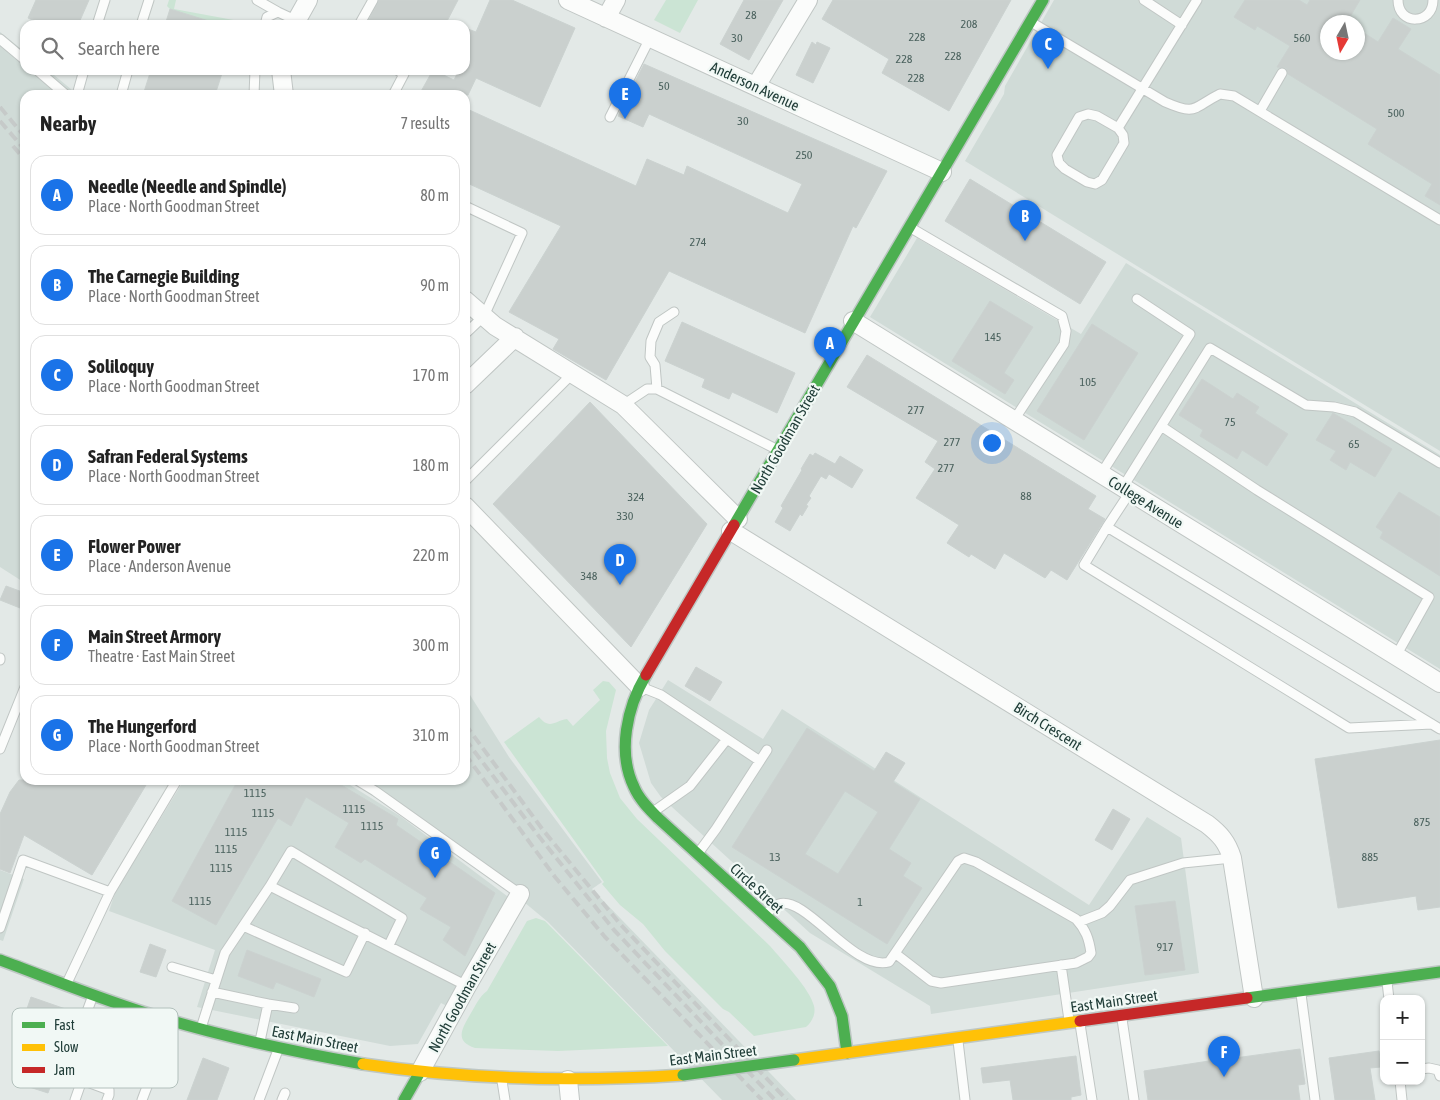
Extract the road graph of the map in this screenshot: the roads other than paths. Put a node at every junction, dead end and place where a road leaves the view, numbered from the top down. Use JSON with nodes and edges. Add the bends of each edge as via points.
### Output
{"nodes":[{"id":1,"x":105,"y":0,"type":"edge"},
{"id":2,"x":149,"y":0,"type":"edge"},
{"id":3,"x":257,"y":0,"type":"edge"},
{"id":4,"x":308,"y":0,"type":"edge"},
{"id":5,"x":373,"y":0,"type":"edge"},
{"id":6,"x":568,"y":0,"type":"edge"},
{"id":7,"x":616,"y":0,"type":"edge"},
{"id":8,"x":808,"y":0,"type":"edge"},
{"id":9,"x":1043,"y":0,"type":"edge"},
{"id":10,"x":1144,"y":0,"type":"edge"},
{"id":11,"x":1197,"y":0,"type":"edge"},
{"id":12,"x":1398,"y":0,"type":"edge"},
{"id":13,"x":1435,"y":7,"type":"edge"},
{"id":14,"x":278,"y":12,"type":"junction"},
{"id":15,"x":606,"y":18,"type":"junction"},
{"id":16,"x":99,"y":20,"type":"edge"},
{"id":17,"x":143,"y":20,"type":"edge"},
{"id":18,"x":266,"y":20,"type":"edge"},
{"id":19,"x":293,"y":20,"type":"edge"},
{"id":20,"x":300,"y":20,"type":"edge"},
{"id":21,"x":362,"y":20,"type":"edge"},
{"id":22,"x":1030,"y":22,"type":"junction"},
{"id":23,"x":1182,"y":25,"type":"junction"},
{"id":24,"x":650,"y":38,"type":"junction"},
{"id":25,"x":0,"y":39,"type":"edge"},
{"id":26,"x":20,"y":56,"type":"edge"},
{"id":27,"x":1282,"y":73,"type":"dead end"},
{"id":28,"x":43,"y":75,"type":"edge"},
{"id":29,"x":83,"y":75,"type":"edge"},
{"id":30,"x":127,"y":75,"type":"edge"},
{"id":31,"x":255,"y":75,"type":"edge"},
{"id":32,"x":282,"y":75,"type":"edge"},
{"id":33,"x":403,"y":75,"type":"edge"},
{"id":34,"x":756,"y":86,"type":"junction"},
{"id":35,"x":1142,"y":88,"type":"junction"},
{"id":36,"x":60,"y":90,"type":"edge"},
{"id":37,"x":78,"y":90,"type":"edge"},
{"id":38,"x":122,"y":90,"type":"edge"},
{"id":39,"x":254,"y":90,"type":"edge"},
{"id":40,"x":283,"y":90,"type":"edge"},
{"id":41,"x":396,"y":90,"type":"edge"},
{"id":42,"x":1260,"y":111,"type":"junction"},
{"id":43,"x":610,"y":118,"type":"dead end"},
{"id":44,"x":1118,"y":128,"type":"junction"},
{"id":45,"x":942,"y":172,"type":"junction"},
{"id":46,"x":470,"y":208,"type":"edge"},
{"id":47,"x":1440,"y":220,"type":"edge"},
{"id":48,"x":909,"y":227,"type":"junction"},
{"id":49,"x":1137,"y":299,"type":"dead end"},
{"id":50,"x":470,"y":304,"type":"edge"},
{"id":51,"x":674,"y":312,"type":"dead end"},
{"id":52,"x":484,"y":316,"type":"junction"},
{"id":53,"x":853,"y":321,"type":"junction"},
{"id":54,"x":470,"y":329,"type":"edge"},
{"id":55,"x":515,"y":336,"type":"junction"},
{"id":56,"x":573,"y":373,"type":"junction"},
{"id":57,"x":470,"y":380,"type":"edge"},
{"id":58,"x":657,"y":389,"type":"junction"},
{"id":59,"x":623,"y":405,"type":"junction"},
{"id":60,"x":1014,"y":420,"type":"junction"},
{"id":61,"x":1161,"y":426,"type":"junction"},
{"id":62,"x":779,"y":450,"type":"junction"},
{"id":63,"x":1440,"y":463,"type":"edge"},
{"id":64,"x":1101,"y":474,"type":"junction"},
{"id":65,"x":470,"y":477,"type":"edge"},
{"id":66,"x":1126,"y":490,"type":"junction"},
{"id":67,"x":470,"y":511,"type":"edge"},
{"id":68,"x":735,"y":525,"type":"junction"},
{"id":69,"x":1108,"y":527,"type":"junction"},
{"id":70,"x":1396,"y":656,"type":"junction"},
{"id":71,"x":1440,"y":683,"type":"edge"},
{"id":72,"x":640,"y":686,"type":"junction"},
{"id":73,"x":20,"y":699,"type":"edge"},
{"id":74,"x":1436,"y":727,"type":"edge"},
{"id":75,"x":726,"y":739,"type":"junction"},
{"id":76,"x":0,"y":749,"type":"edge"},
{"id":77,"x":767,"y":750,"type":"dead end"},
{"id":78,"x":625,"y":757,"type":"joint"},
{"id":79,"x":760,"y":761,"type":"junction"},
{"id":80,"x":175,"y":785,"type":"edge"},
{"id":81,"x":365,"y":785,"type":"edge"},
{"id":82,"x":653,"y":813,"type":"junction"},
{"id":83,"x":1231,"y":853,"type":"junction"},
{"id":84,"x":697,"y":854,"type":"junction"},
{"id":85,"x":270,"y":886,"type":"junction"},
{"id":86,"x":110,"y":892,"type":"junction"},
{"id":87,"x":520,"y":894,"type":"joint"},
{"id":88,"x":764,"y":915,"type":"junction"},
{"id":89,"x":1079,"y":922,"type":"junction"},
{"id":90,"x":243,"y":926,"type":"junction"},
{"id":91,"x":0,"y":928,"type":"edge"},
{"id":92,"x":365,"y":933,"type":"junction"},
{"id":93,"x":389,"y":945,"type":"junction"},
{"id":94,"x":896,"y":954,"type":"junction"},
{"id":95,"x":0,"y":960,"type":"edge"},
{"id":96,"x":1061,"y":965,"type":"junction"},
{"id":97,"x":172,"y":967,"type":"dead end"},
{"id":98,"x":1440,"y":972,"type":"edge"},
{"id":99,"x":1387,"y":979,"type":"junction"},
{"id":100,"x":216,"y":980,"type":"junction"},
{"id":101,"x":67,"y":984,"type":"junction"},
{"id":102,"x":467,"y":986,"type":"junction"},
{"id":103,"x":1301,"y":991,"type":"junction"},
{"id":104,"x":212,"y":992,"type":"junction"},
{"id":105,"x":93,"y":994,"type":"junction"},
{"id":106,"x":1389,"y":995,"type":"edge"},
{"id":107,"x":1254,"y":998,"type":"junction"},
{"id":108,"x":268,"y":1004,"type":"junction"},
{"id":109,"x":88,"y":1008,"type":"edge"},
{"id":110,"x":134,"y":1008,"type":"edge"},
{"id":111,"x":294,"y":1008,"type":"dead end"},
{"id":112,"x":1122,"y":1016,"type":"junction"},
{"id":113,"x":1075,"y":1022,"type":"junction"},
{"id":114,"x":178,"y":1023,"type":"edge"},
{"id":115,"x":201,"y":1029,"type":"junction"},
{"id":116,"x":957,"y":1038,"type":"junction"},
{"id":117,"x":260,"y":1044,"type":"junction"},
{"id":118,"x":279,"y":1047,"type":"junction"},
{"id":119,"x":847,"y":1053,"type":"junction"},
{"id":120,"x":1425,"y":1069,"type":"edge"},
{"id":121,"x":420,"y":1072,"type":"junction"},
{"id":122,"x":1440,"y":1076,"type":"edge"},
{"id":123,"x":502,"y":1078,"type":"junction"},
{"id":124,"x":568,"y":1080,"type":"junction"},
{"id":125,"x":1400,"y":1085,"type":"edge"},
{"id":126,"x":79,"y":1088,"type":"edge"},
{"id":127,"x":103,"y":1088,"type":"edge"},
{"id":128,"x":147,"y":1088,"type":"edge"},
{"id":129,"x":75,"y":1100,"type":"edge"},
{"id":130,"x":107,"y":1100,"type":"edge"},
{"id":131,"x":142,"y":1100,"type":"edge"},
{"id":132,"x":260,"y":1100,"type":"edge"},
{"id":133,"x":404,"y":1100,"type":"edge"},
{"id":134,"x":505,"y":1100,"type":"edge"},
{"id":135,"x":570,"y":1100,"type":"edge"},
{"id":136,"x":965,"y":1100,"type":"edge"},
{"id":137,"x":1092,"y":1100,"type":"edge"},
{"id":138,"x":1134,"y":1100,"type":"edge"},
{"id":139,"x":1315,"y":1100,"type":"edge"},
{"id":140,"x":1402,"y":1100,"type":"edge"}],
"edges":[{"from":1,"to":16,"type":"lane"},
{"from":2,"to":17,"type":"lane"},
{"from":3,"to":14,"type":"lane"},
{"from":4,"to":20,"type":"street"},
{"from":5,"to":21,"type":"lane"},
{"from":6,"to":15,"type":"street","name":"Anderson Avenue"},
{"from":7,"to":15,"type":"street"},
{"from":8,"to":34,"type":"street"},
{"from":9,"to":22,"type":"main road","name":"North Goodman Street"},
{"from":10,"to":23,"type":"lane"},
{"from":11,"to":23,"type":"lane"},
{"from":12,"to":13,"type":"lane","via":[[1402,13],[1412,19],[1423,18]]},
{"from":14,"to":18,"type":"lane"},
{"from":14,"to":19,"type":"lane"},
{"from":15,"to":24,"type":"street","name":"Anderson Avenue"},
{"from":22,"to":35,"type":"lane"},
{"from":22,"to":45,"type":"main road","name":"North Goodman Street"},
{"from":23,"to":35,"type":"lane"},
{"from":24,"to":34,"type":"street","name":"Anderson Avenue"},
{"from":24,"to":43,"type":"lane"},
{"from":25,"to":26,"type":"lane"},
{"from":27,"to":42,"type":"lane"},
{"from":28,"to":36,"type":"lane"},
{"from":29,"to":37,"type":"lane"},
{"from":30,"to":38,"type":"lane"},
{"from":31,"to":39,"type":"lane"},
{"from":32,"to":40,"type":"street"},
{"from":33,"to":41,"type":"lane"},
{"from":34,"to":45,"type":"street","name":"Anderson Avenue"},
{"from":35,"to":42,"type":"lane","via":[[1182,110],[1193,110],[1220,94],[1234,96]]},
{"from":35,"to":44,"type":"lane"},
{"from":42,"to":47,"type":"lane"},
{"from":44,"to":44,"type":"lane","via":[[1124,143],[1102,180],[1095,184],[1087,182],[1059,163],[1057,155],[1079,117],[1097,116]]},
{"from":45,"to":48,"type":"main road","name":"North Goodman Street"},
{"from":46,"to":52,"type":"lane","via":[[522,233]]},
{"from":48,"to":53,"type":"main road","name":"North Goodman Street"},
{"from":48,"to":60,"type":"lane","via":[[1062,316],[1066,330],[1064,344]]},
{"from":49,"to":64,"type":"lane","via":[[1190,334]]},
{"from":50,"to":52,"type":"street","name":"Birch Crescent"},
{"from":51,"to":58,"type":"lane","via":[[659,322],[652,341],[650,357],[655,365]]},
{"from":52,"to":54,"type":"lane"},
{"from":52,"to":55,"type":"street","name":"Birch Crescent"},
{"from":53,"to":60,"type":"street","name":"College Avenue"},
{"from":53,"to":62,"type":"main road","name":"North Goodman Street"},
{"from":55,"to":56,"type":"street","name":"Birch Crescent"},
{"from":55,"to":57,"type":"street"},
{"from":56,"to":59,"type":"street","name":"Birch Crescent"},
{"from":56,"to":65,"type":"lane"},
{"from":58,"to":59,"type":"lane","via":[[646,389]]},
{"from":58,"to":62,"type":"lane"},
{"from":59,"to":68,"type":"street","name":"Birch Crescent"},
{"from":60,"to":64,"type":"street","name":"College Avenue"},
{"from":61,"to":63,"type":"lane","via":[[1210,348],[1306,405],[1334,406],[1355,412]]},
{"from":61,"to":66,"type":"lane"},
{"from":61,"to":70,"type":"lane","via":[[1429,597]]},
{"from":62,"to":68,"type":"main road","name":"North Goodman Street"},
{"from":64,"to":66,"type":"street","name":"College Avenue"},
{"from":66,"to":69,"type":"lane"},
{"from":66,"to":70,"type":"street","name":"College Avenue"},
{"from":67,"to":72,"type":"street"},
{"from":68,"to":72,"type":"main road","name":"North Goodman Street"},
{"from":68,"to":83,"type":"street","name":"Birch Crescent","via":[[1207,824],[1218,832]]},
{"from":69,"to":74,"type":"lane"},
{"from":69,"to":74,"type":"lane","via":[[1084,564],[1349,728]]},
{"from":70,"to":71,"type":"street","name":"College Avenue"},
{"from":72,"to":75,"type":"lane","via":[[661,695]]},
{"from":72,"to":78,"type":"main road","name":"North Goodman Street","via":[[629,714]]},
{"from":73,"to":76,"type":"lane"},
{"from":75,"to":79,"type":"lane"},
{"from":75,"to":82,"type":"lane","via":[[690,786]]},
{"from":77,"to":79,"type":"lane"},
{"from":78,"to":82,"type":"main road","name":"Circle Street","via":[[634,788]]},
{"from":79,"to":84,"type":"lane"},
{"from":80,"to":86,"type":"lane"},
{"from":81,"to":87,"type":"lane"},
{"from":82,"to":84,"type":"main road","name":"Circle Street"},
{"from":83,"to":89,"type":"lane","via":[[1183,863],[1130,880],[1110,906]]},
{"from":83,"to":107,"type":"street","name":"Birch Crescent"},
{"from":84,"to":88,"type":"main road","name":"Circle Street"},
{"from":85,"to":90,"type":"lane"},
{"from":85,"to":92,"type":"lane"},
{"from":85,"to":93,"type":"lane","via":[[291,851],[402,918]]},
{"from":86,"to":91,"type":"lane","via":[[23,860]]},
{"from":86,"to":101,"type":"lane"},
{"from":87,"to":102,"type":"street","name":"North Goodman Street"},
{"from":88,"to":94,"type":"lane","via":[[779,904],[793,905],[873,962],[889,962]]},
{"from":88,"to":119,"type":"main road","name":"Circle Street","via":[[800,947],[830,986],[842,1016]]},
{"from":89,"to":94,"type":"lane","via":[[964,858],[958,862]]},
{"from":89,"to":96,"type":"lane","via":[[1089,938],[1091,953],[1076,963]]},
{"from":90,"to":92,"type":"lane","via":[[346,972]]},
{"from":90,"to":100,"type":"lane","via":[[225,953]]},
{"from":92,"to":93,"type":"lane"},
{"from":93,"to":102,"type":"lane"},
{"from":94,"to":96,"type":"lane","via":[[930,981],[941,983]]},
{"from":95,"to":101,"type":"main road","name":"East Main Street"},
{"from":96,"to":113,"type":"lane"},
{"from":97,"to":100,"type":"lane"},
{"from":98,"to":99,"type":"main road","name":"East Main Street"},
{"from":99,"to":103,"type":"main road","name":"East Main Street"},
{"from":99,"to":106,"type":"lane"},
{"from":100,"to":104,"type":"lane"},
{"from":101,"to":105,"type":"main road","name":"East Main Street"},
{"from":102,"to":121,"type":"street","name":"North Goodman Street"},
{"from":103,"to":107,"type":"main road","name":"East Main Street"},
{"from":103,"to":139,"type":"lane"},
{"from":104,"to":108,"type":"lane"},
{"from":104,"to":115,"type":"lane"},
{"from":105,"to":109,"type":"lane"},
{"from":105,"to":110,"type":"main road","name":"East Main Street"},
{"from":107,"to":112,"type":"main road","name":"East Main Street"},
{"from":108,"to":111,"type":"lane"},
{"from":108,"to":117,"type":"lane"},
{"from":112,"to":113,"type":"main road","name":"East Main Street"},
{"from":112,"to":138,"type":"lane"},
{"from":113,"to":116,"type":"main road","name":"East Main Street"},
{"from":113,"to":137,"type":"lane"},
{"from":114,"to":115,"type":"main road","name":"East Main Street"},
{"from":115,"to":117,"type":"main road","name":"East Main Street"},
{"from":116,"to":119,"type":"main road","name":"East Main Street"},
{"from":116,"to":136,"type":"lane"},
{"from":117,"to":118,"type":"main road","name":"East Main Street"},
{"from":118,"to":121,"type":"main road","name":"East Main Street"},
{"from":118,"to":132,"type":"lane"},
{"from":119,"to":124,"type":"main road","name":"East Main Street","bridge":true,"via":[[683,1074]]},
{"from":120,"to":122,"type":"lane","via":[[1434,1068]]},
{"from":121,"to":123,"type":"main road","name":"East Main Street"},
{"from":121,"to":133,"type":"main road","name":"North Goodman Street"},
{"from":123,"to":124,"type":"main road","name":"East Main Street"},
{"from":123,"to":134,"type":"lane"},
{"from":124,"to":135,"type":"street"},
{"from":125,"to":140,"type":"lane"},
{"from":126,"to":129,"type":"lane"},
{"from":127,"to":130,"type":"lane","via":[[108,1090]]},
{"from":128,"to":131,"type":"lane"}]}
